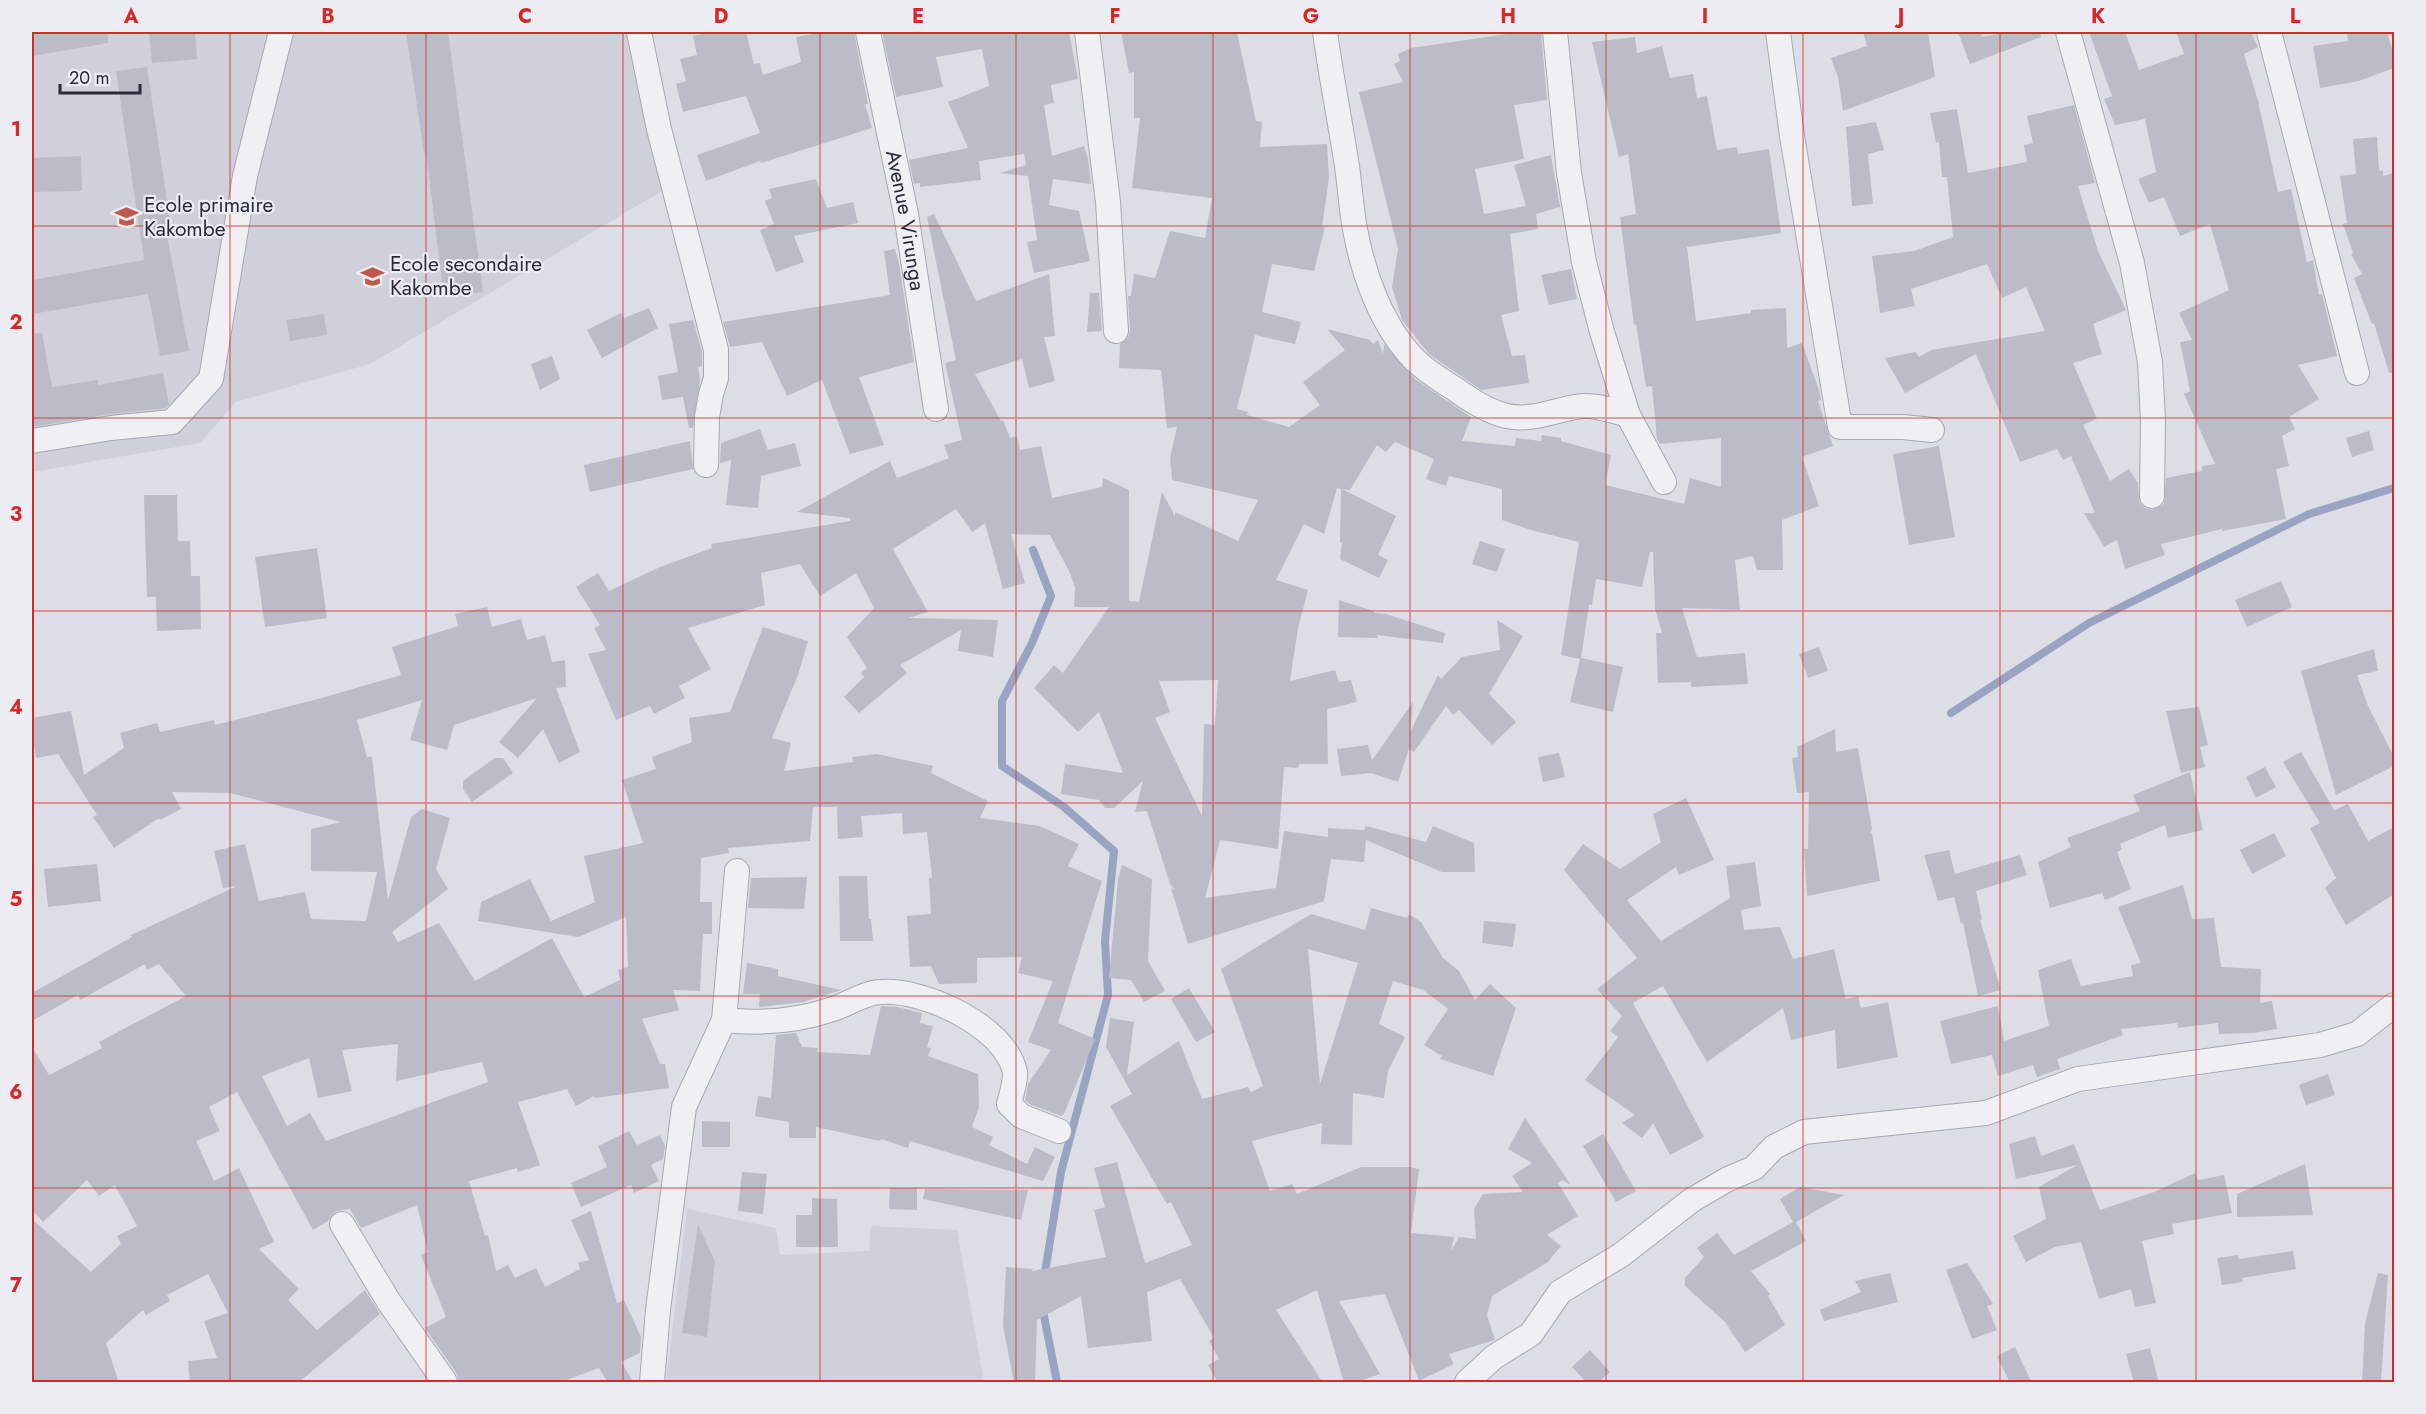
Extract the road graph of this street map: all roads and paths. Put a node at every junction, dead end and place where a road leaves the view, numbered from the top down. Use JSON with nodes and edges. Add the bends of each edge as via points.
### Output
{"nodes":[{"id":1,"x":281,"y":32,"type":"edge"},
{"id":2,"x":639,"y":32,"type":"edge"},
{"id":3,"x":868,"y":32,"type":"edge"},
{"id":4,"x":1087,"y":32,"type":"edge"},
{"id":5,"x":1324,"y":32,"type":"edge"},
{"id":6,"x":1555,"y":32,"type":"edge"},
{"id":7,"x":1778,"y":32,"type":"edge"},
{"id":8,"x":2068,"y":32,"type":"edge"},
{"id":9,"x":2269,"y":32,"type":"edge"},
{"id":10,"x":1116,"y":331,"type":"dead end"},
{"id":11,"x":2357,"y":374,"type":"dead end"},
{"id":12,"x":936,"y":409,"type":"dead end"},
{"id":13,"x":1628,"y":415,"type":"junction"},
{"id":14,"x":1932,"y":430,"type":"dead end"},
{"id":15,"x":32,"y":441,"type":"edge"},
{"id":16,"x":706,"y":465,"type":"dead end"},
{"id":17,"x":1664,"y":482,"type":"dead end"},
{"id":18,"x":2152,"y":496,"type":"dead end"},
{"id":19,"x":737,"y":871,"type":"dead end"},
{"id":20,"x":2394,"y":1005,"type":"edge"},
{"id":21,"x":724,"y":1020,"type":"junction"},
{"id":22,"x":1059,"y":1131,"type":"dead end"},
{"id":23,"x":342,"y":1224,"type":"dead end"},
{"id":24,"x":445,"y":1383,"type":"edge"},
{"id":25,"x":652,"y":1383,"type":"edge"},
{"id":26,"x":1467,"y":1383,"type":"edge"}],
"edges":[{"from":1,"to":15,"type":"street","via":[[245,176],[211,379],[172,422]]},
{"from":2,"to":16,"type":"street","via":[[659,129],[716,350]]},
{"from":3,"to":12,"type":"street","name":"Avenue Virunga","via":[[906,214]]},
{"from":4,"to":10,"type":"street","via":[[1108,202]]},
{"from":5,"to":13,"type":"street","via":[[1355,231],[1377,302],[1403,345],[1428,372],[1506,416],[1532,417],[1584,406]]},
{"from":6,"to":13,"type":"street","via":[[1569,173],[1584,262]]},
{"from":7,"to":14,"type":"street","via":[[1840,427]]},
{"from":8,"to":18,"type":"street","via":[[2134,274],[2150,362]]},
{"from":9,"to":11,"type":"street"},
{"from":13,"to":17,"type":"street"},
{"from":19,"to":21,"type":"street"},
{"from":20,"to":26,"type":"street","via":[[2357,1034],[2320,1045],[2078,1078],[1986,1113],[1804,1132],[1774,1147],[1754,1168],[1692,1200],[1621,1254],[1560,1292],[1531,1334],[1494,1357]]},
{"from":21,"to":22,"type":"street","via":[[780,1021],[831,1010],[880,991],[934,1001],[988,1031],[1015,1073],[1009,1104],[1021,1116]]},
{"from":21,"to":25,"type":"street","via":[[684,1107]]},
{"from":23,"to":24,"type":"street"}]}
